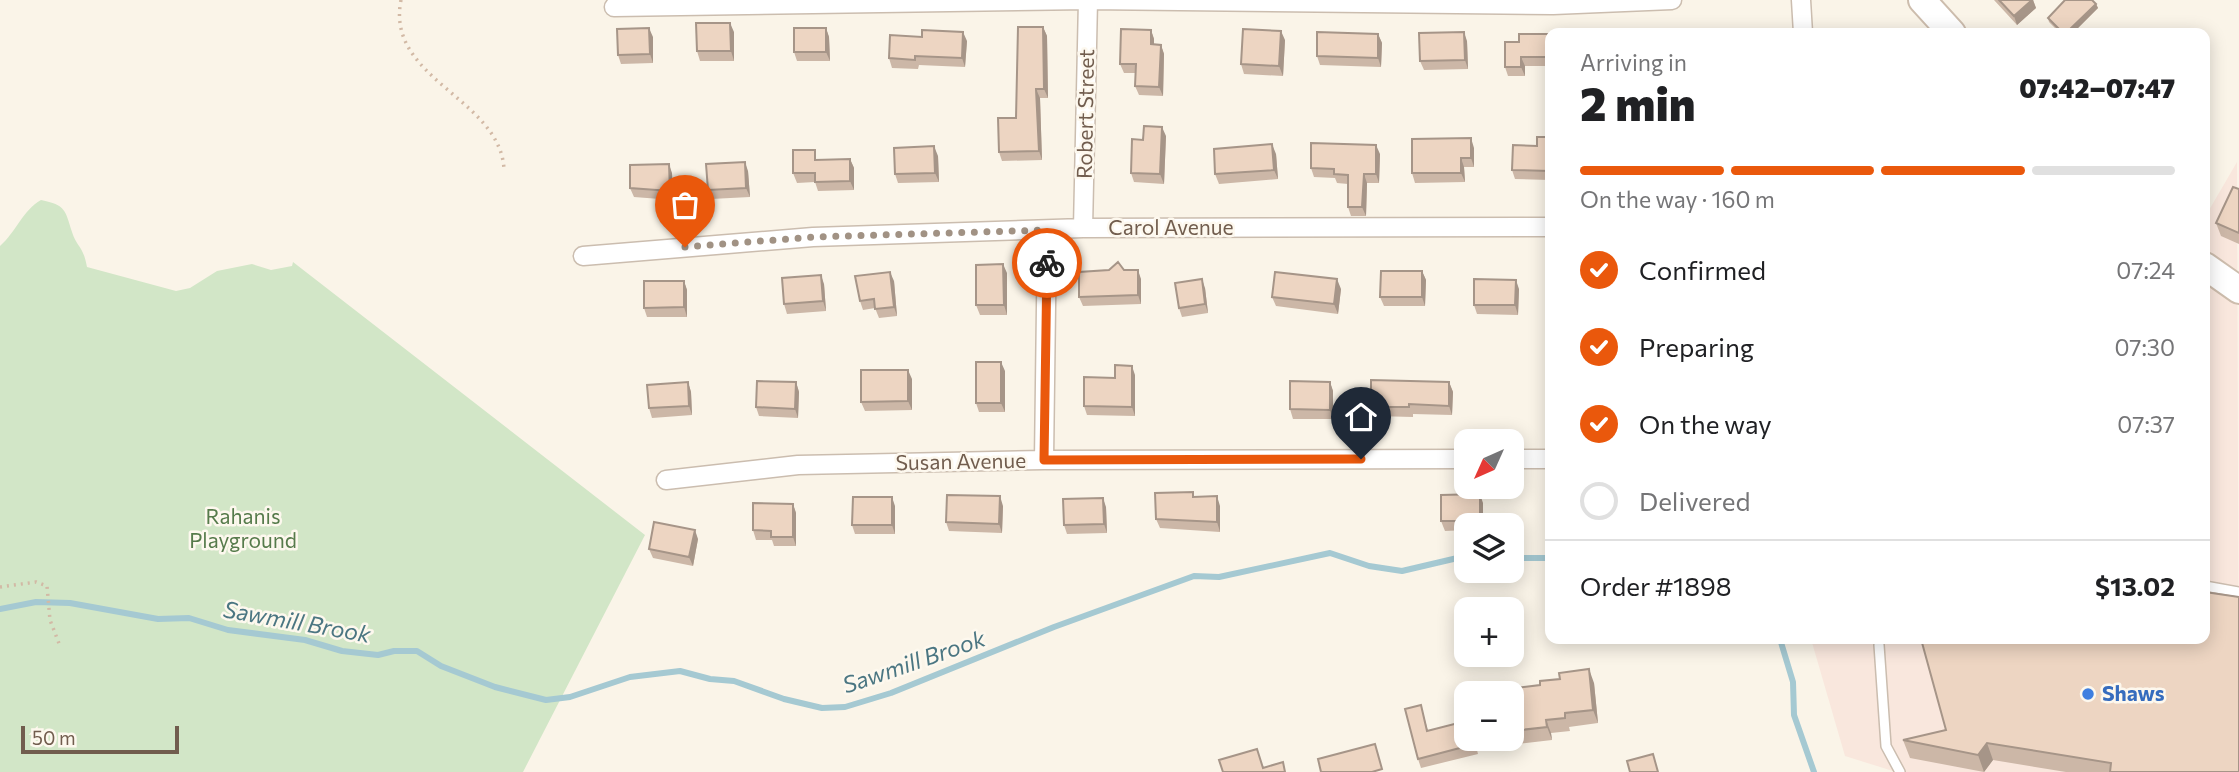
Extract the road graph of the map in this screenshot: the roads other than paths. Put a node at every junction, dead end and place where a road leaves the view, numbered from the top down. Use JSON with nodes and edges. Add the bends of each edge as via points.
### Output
{"nodes":[{"id":1,"x":1088,"y":0,"type":"edge"},
{"id":2,"x":1672,"y":0,"type":"edge"},
{"id":3,"x":1801,"y":0,"type":"edge"},
{"id":4,"x":1922,"y":0,"type":"edge"},
{"id":5,"x":614,"y":8,"type":"dead end"},
{"id":6,"x":1803,"y":28,"type":"edge"},
{"id":7,"x":1947,"y":28,"type":"edge"},
{"id":8,"x":1545,"y":227,"type":"edge"},
{"id":9,"x":1083,"y":228,"type":"junction"},
{"id":10,"x":1047,"y":230,"type":"junction"},
{"id":11,"x":583,"y":256,"type":"dead end"},
{"id":12,"x":2210,"y":270,"type":"edge"},
{"id":13,"x":2239,"y":290,"type":"edge"},
{"id":14,"x":1454,"y":459,"type":"edge"},
{"id":15,"x":1524,"y":459,"type":"edge"},
{"id":16,"x":1545,"y":459,"type":"edge"},
{"id":17,"x":1044,"y":460,"type":"junction"},
{"id":18,"x":666,"y":480,"type":"dead end"},
{"id":19,"x":2210,"y":587,"type":"edge"},
{"id":20,"x":2239,"y":592,"type":"edge"},
{"id":21,"x":1878,"y":645,"type":"dead end"},
{"id":22,"x":1900,"y":772,"type":"edge"}],
"edges":[{"from":1,"to":2,"type":"street","via":[[1503,6]]},
{"from":1,"to":5,"type":"street"},
{"from":1,"to":9,"type":"street","name":"Robert Street"},
{"from":3,"to":6,"type":"street"},
{"from":4,"to":7,"type":"main road"},
{"from":8,"to":9,"type":"street","name":"Carol Avenue"},
{"from":9,"to":10,"type":"street","name":"Carol Avenue"},
{"from":10,"to":11,"type":"street","name":"Carol Avenue","via":[[813,237]]},
{"from":10,"to":17,"type":"street"},
{"from":12,"to":13,"type":"main road"},
{"from":14,"to":17,"type":"street","name":"Susan Avenue"},
{"from":15,"to":16,"type":"street"},
{"from":17,"to":18,"type":"street","name":"Susan Avenue","via":[[799,465]]},
{"from":19,"to":20,"type":"lane"},
{"from":21,"to":22,"type":"lane","via":[[1886,746]]}]}
